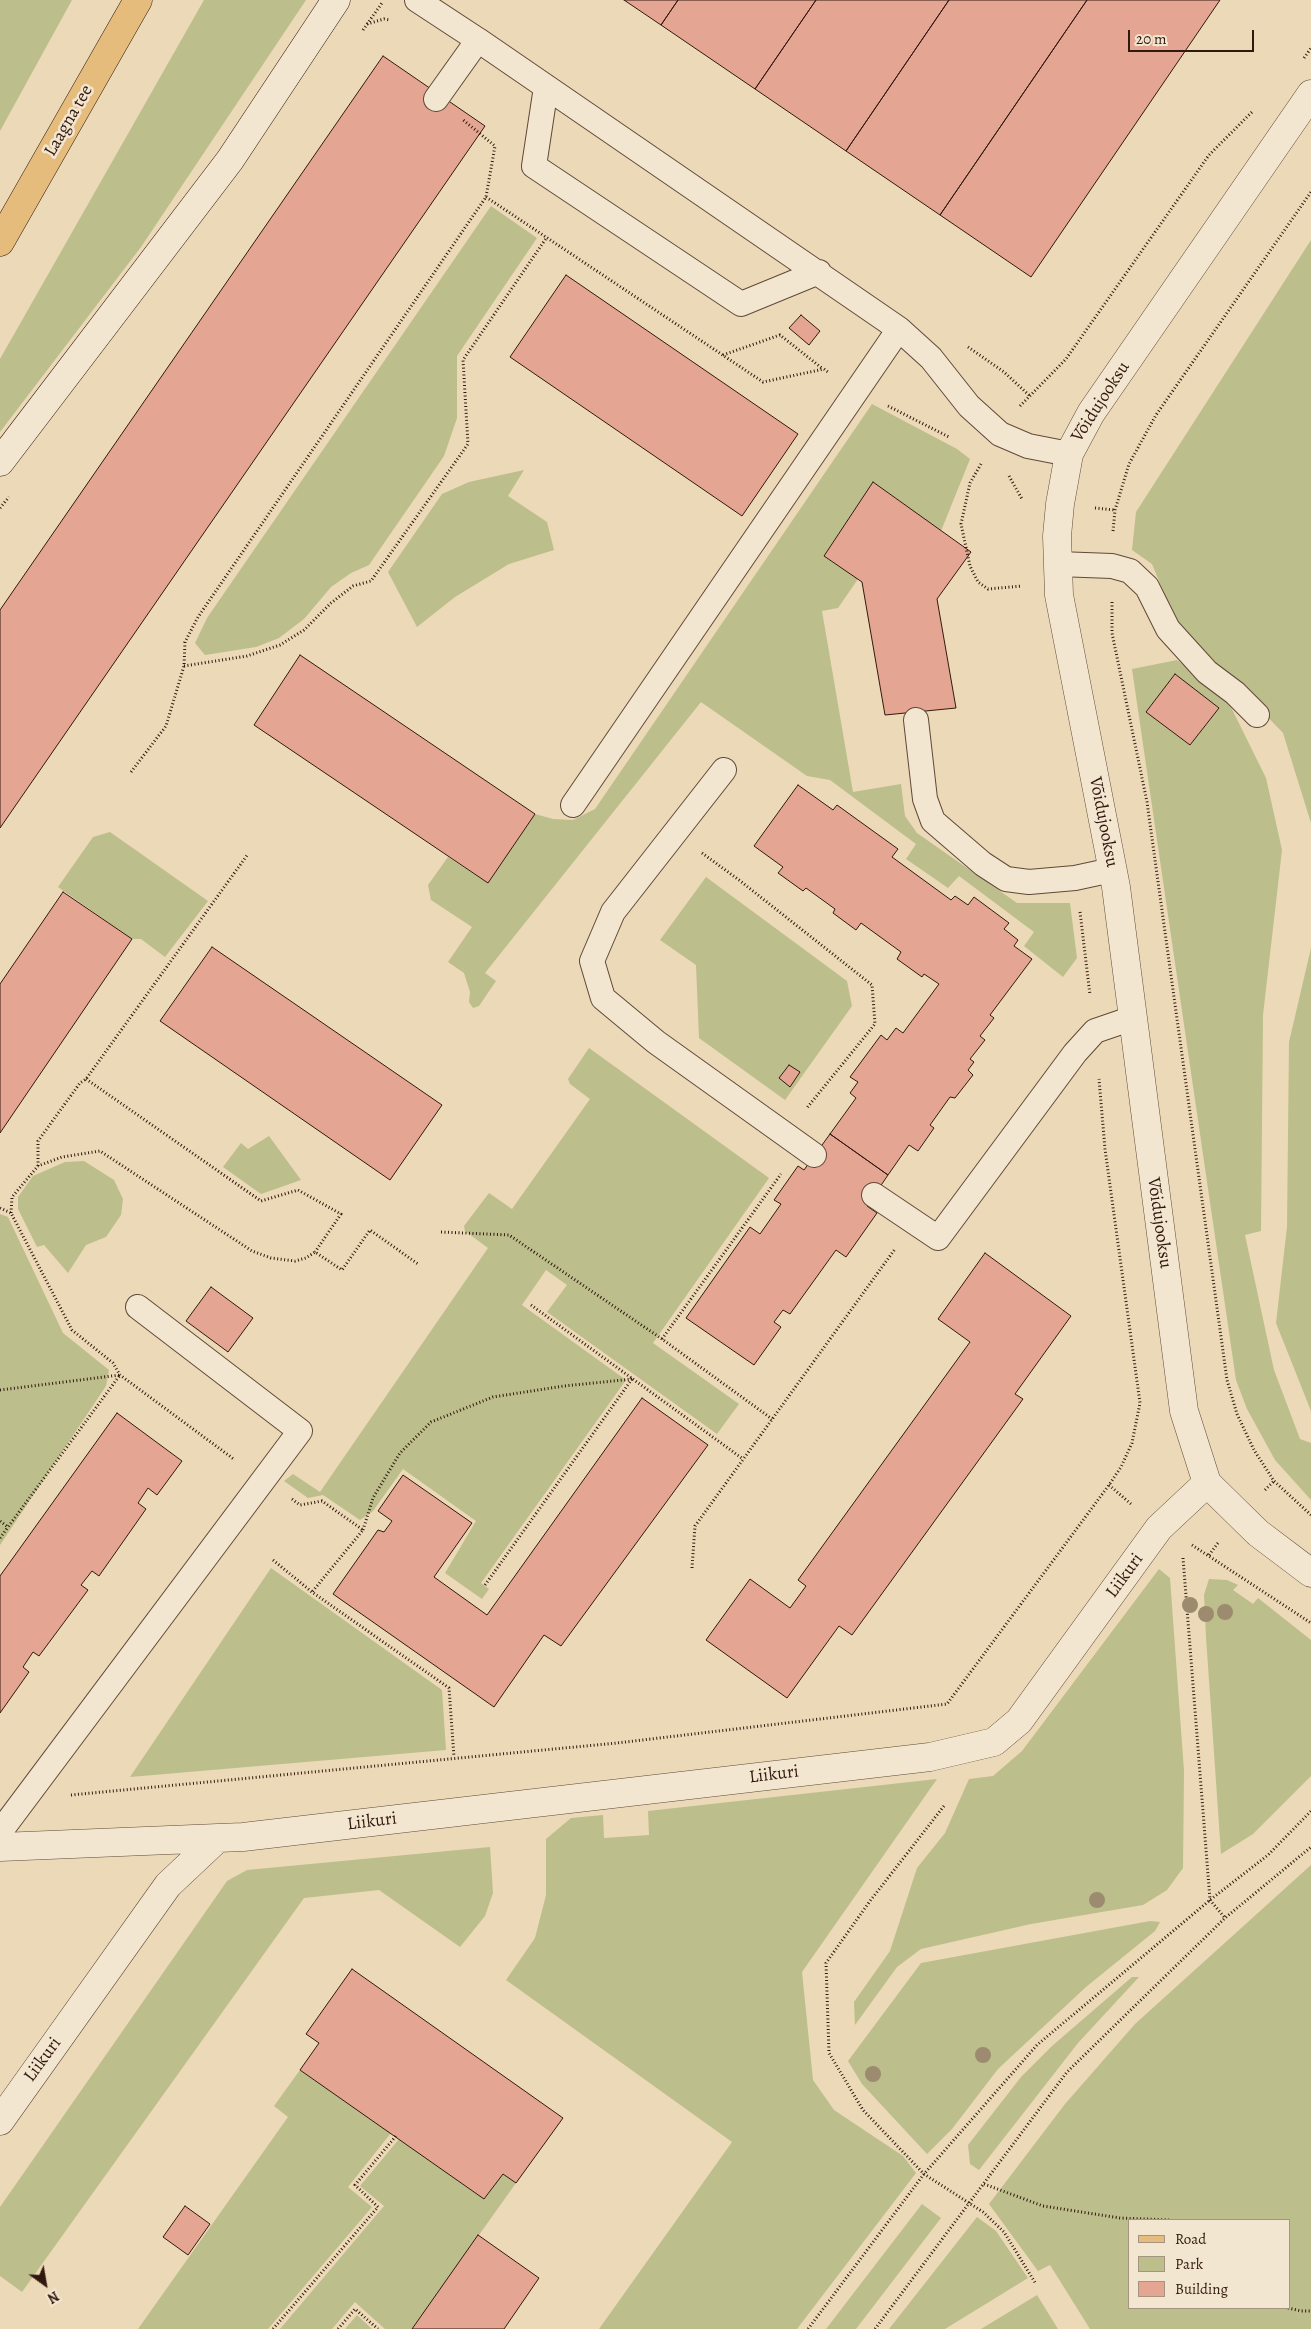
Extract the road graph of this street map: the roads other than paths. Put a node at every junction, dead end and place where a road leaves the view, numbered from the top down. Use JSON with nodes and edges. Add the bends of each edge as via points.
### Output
{"nodes":[{"id":1,"x":138,"y":0,"type":"edge"},
{"id":2,"x":336,"y":0,"type":"edge"},
{"id":3,"x":417,"y":0,"type":"edge"},
{"id":4,"x":478,"y":40,"type":"junction"},
{"id":5,"x":546,"y":87,"type":"junction"},
{"id":6,"x":1311,"y":94,"type":"edge"},
{"id":7,"x":436,"y":99,"type":"road end"},
{"id":8,"x":0,"y":242,"type":"edge"},
{"id":9,"x":819,"y":272,"type":"junction"},
{"id":10,"x":900,"y":329,"type":"junction"},
{"id":11,"x":1069,"y":454,"type":"junction"},
{"id":12,"x":0,"y":462,"type":"edge"},
{"id":13,"x":1058,"y":564,"type":"junction"},
{"id":14,"x":1257,"y":715,"type":"dead end"},
{"id":15,"x":916,"y":720,"type":"dead end"},
{"id":16,"x":724,"y":770,"type":"dead end"},
{"id":17,"x":573,"y":805,"type":"dead end"},
{"id":18,"x":1112,"y":870,"type":"junction"},
{"id":19,"x":1133,"y":1018,"type":"junction"},
{"id":20,"x":800,"y":1146,"type":"road end"},
{"id":21,"x":874,"y":1195,"type":"dead end"},
{"id":22,"x":138,"y":1306,"type":"dead end"},
{"id":23,"x":1207,"y":1483,"type":"junction"},
{"id":24,"x":1311,"y":1572,"type":"edge"},
{"id":25,"x":0,"y":1832,"type":"edge"},
{"id":26,"x":218,"y":1838,"type":"junction"},
{"id":27,"x":0,"y":1847,"type":"edge"},
{"id":28,"x":0,"y":2121,"type":"edge"}],
"edges":[{"from":1,"to":8,"type":"main road","name":"Laagna tee"},
{"from":2,"to":12,"type":"street","via":[[230,160]]},
{"from":3,"to":4,"type":"lane"},
{"from":4,"to":5,"type":"lane"},
{"from":4,"to":7,"type":"lane"},
{"from":5,"to":9,"type":"lane"},
{"from":5,"to":9,"type":"lane","via":[[534,166],[742,304]]},
{"from":6,"to":11,"type":"street","name":"Võidujooksu","via":[[1091,413]]},
{"from":9,"to":10,"type":"lane"},
{"from":10,"to":11,"type":"lane","via":[[931,358],[968,406],[1000,434],[1028,446]]},
{"from":10,"to":17,"type":"lane"},
{"from":11,"to":13,"type":"street","name":"Võidujooksu","via":[[1060,504]]},
{"from":13,"to":14,"type":"lane","via":[[1130,570],[1147,588],[1168,629],[1207,672]]},
{"from":13,"to":18,"type":"street","name":"Võidujooksu","via":[[1059,595]]},
{"from":15,"to":18,"type":"lane","via":[[925,798],[933,821],[982,864],[1006,879],[1029,882],[1075,878]]},
{"from":16,"to":20,"type":"lane","via":[[613,912],[592,961],[603,998],[656,1042]]},
{"from":18,"to":19,"type":"street","name":"Võidujooksu"},
{"from":19,"to":21,"type":"lane","via":[[1095,1031],[1075,1053],[938,1238]]},
{"from":19,"to":23,"type":"street","name":"Võidujooksu","via":[[1184,1411]]},
{"from":22,"to":25,"type":"lane","via":[[300,1431]]},
{"from":23,"to":24,"type":"street","name":"Võidujooksu","via":[[1258,1533]]},
{"from":23,"to":26,"type":"street","name":"Liikuri","via":[[1170,1534],[1019,1721],[994,1742],[930,1757]]},
{"from":26,"to":27,"type":"street","name":"Liikuri"},
{"from":26,"to":28,"type":"street","name":"Liikuri","via":[[168,1885]]}]}
